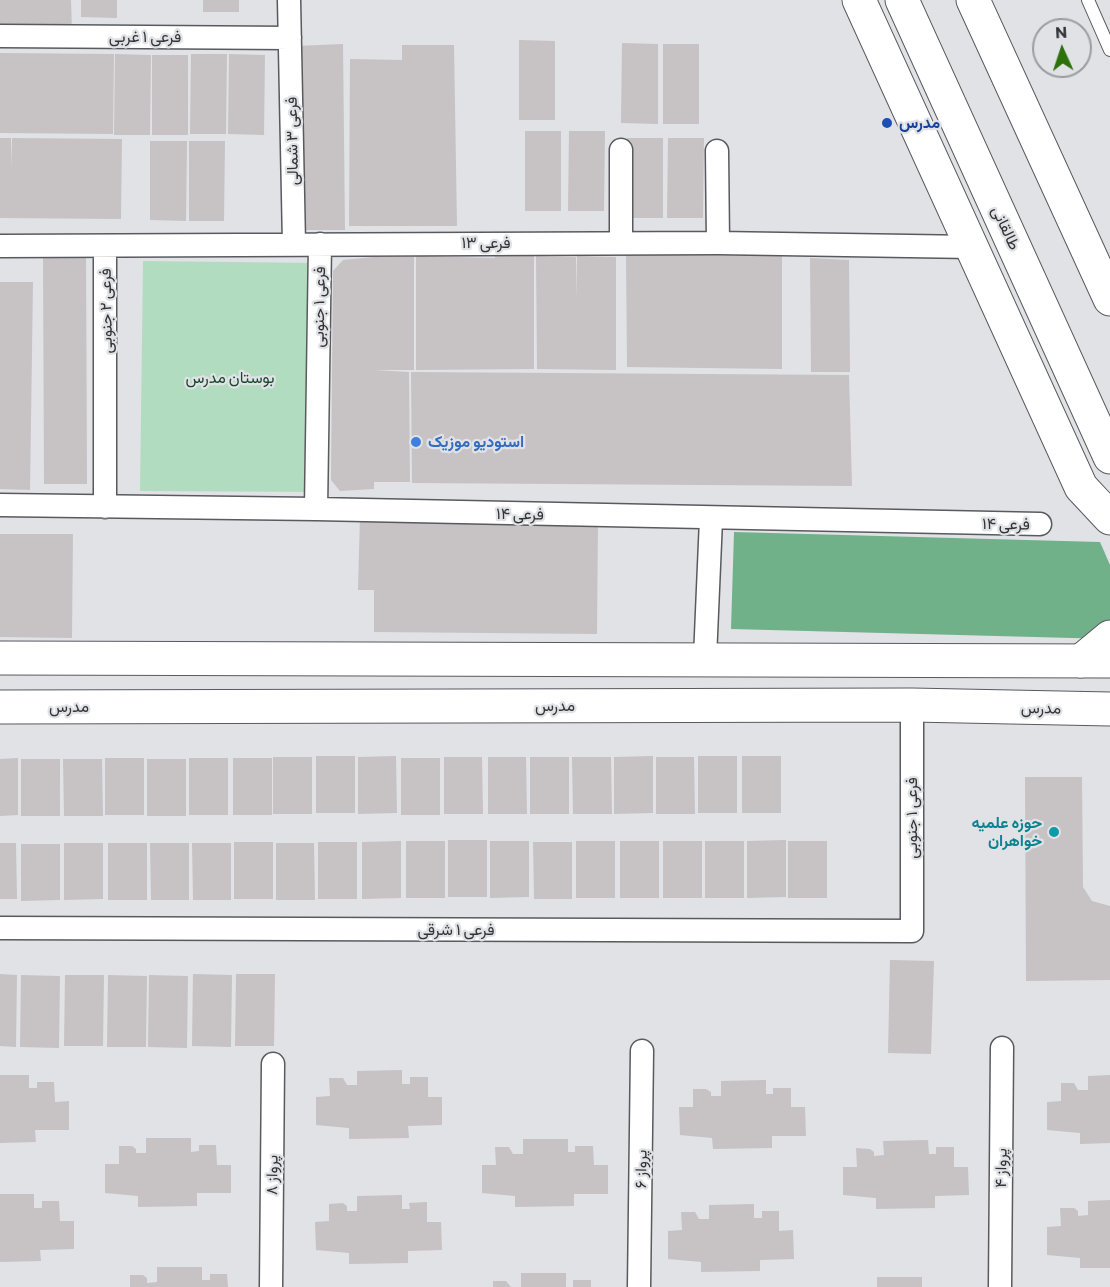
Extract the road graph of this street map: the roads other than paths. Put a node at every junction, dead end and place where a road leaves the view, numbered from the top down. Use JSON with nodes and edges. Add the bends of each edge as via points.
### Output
{"nodes":[{"id":1,"x":290,"y":0,"type":"edge"},
{"id":2,"x":859,"y":0,"type":"edge"},
{"id":3,"x":902,"y":0,"type":"edge"},
{"id":4,"x":973,"y":0,"type":"edge"},
{"id":5,"x":1088,"y":0,"type":"edge"},
{"id":6,"x":0,"y":36,"type":"edge"},
{"id":7,"x":290,"y":38,"type":"junction"},
{"id":8,"x":1110,"y":50,"type":"edge"},
{"id":9,"x":621,"y":150,"type":"dead end"},
{"id":10,"x":717,"y":151,"type":"dead end"},
{"id":11,"x":621,"y":243,"type":"junction"},
{"id":12,"x":718,"y":243,"type":"junction"},
{"id":13,"x":294,"y":244,"type":"junction"},
{"id":14,"x":321,"y":244,"type":"junction"},
{"id":15,"x":0,"y":246,"type":"edge"},
{"id":16,"x":105,"y":246,"type":"junction"},
{"id":17,"x":972,"y":247,"type":"junction"},
{"id":18,"x":1110,"y":299,"type":"edge"},
{"id":19,"x":1110,"y":457,"type":"edge"},
{"id":20,"x":0,"y":506,"type":"edge"},
{"id":21,"x":105,"y":507,"type":"junction"},
{"id":22,"x":316,"y":508,"type":"junction"},
{"id":23,"x":1110,"y":518,"type":"edge"},
{"id":24,"x":711,"y":519,"type":"junction"},
{"id":25,"x":1040,"y":524,"type":"dead end"},
{"id":26,"x":1110,"y":638,"type":"edge"},
{"id":27,"x":0,"y":658,"type":"edge"},
{"id":28,"x":705,"y":658,"type":"junction"},
{"id":29,"x":1095,"y":661,"type":"edge"},
{"id":30,"x":912,"y":705,"type":"junction"},
{"id":31,"x":0,"y":707,"type":"edge"},
{"id":32,"x":1110,"y":709,"type":"edge"},
{"id":33,"x":0,"y":928,"type":"edge"},
{"id":34,"x":912,"y":931,"type":"joint"},
{"id":35,"x":1002,"y":1048,"type":"dead end"},
{"id":36,"x":642,"y":1051,"type":"dead end"},
{"id":37,"x":273,"y":1064,"type":"dead end"},
{"id":38,"x":271,"y":1287,"type":"edge"},
{"id":39,"x":639,"y":1287,"type":"edge"},
{"id":40,"x":1000,"y":1287,"type":"edge"}],
"edges":[{"from":1,"to":7,"type":"street","name":"فرعی ۳ شمالی"},
{"from":2,"to":17,"type":"main road"},
{"from":3,"to":19,"type":"main road","name":"طالقانی"},
{"from":4,"to":18,"type":"main road"},
{"from":5,"to":8,"type":"lane"},
{"from":6,"to":7,"type":"street","name":"فرعی ۱ غربی"},
{"from":7,"to":13,"type":"street","name":"فرعی ۳ شمالی"},
{"from":9,"to":11,"type":"street"},
{"from":10,"to":12,"type":"street"},
{"from":11,"to":12,"type":"street","name":"فرعی ۱۳"},
{"from":11,"to":14,"type":"street","name":"فرعی ۱۳"},
{"from":12,"to":17,"type":"street","name":"فرعی ۱۳"},
{"from":13,"to":14,"type":"street","name":"فرعی ۱۳"},
{"from":13,"to":16,"type":"street","name":"فرعی ۱۳"},
{"from":14,"to":22,"type":"street","name":"فرعی ۱ جنوبی"},
{"from":15,"to":16,"type":"street","name":"فرعی ۱۳"},
{"from":16,"to":21,"type":"street","name":"فرعی ۲ جنوبی"},
{"from":17,"to":23,"type":"main road","via":[[1082,487]]},
{"from":20,"to":21,"type":"street","name":"فرعی ۱۴"},
{"from":21,"to":22,"type":"street","name":"فرعی ۱۴"},
{"from":22,"to":24,"type":"street","name":"فرعی ۱۴"},
{"from":24,"to":25,"type":"street","name":"فرعی ۱۴"},
{"from":24,"to":28,"type":"street"},
{"from":26,"to":29,"type":"main road"},
{"from":27,"to":28,"type":"main road"},
{"from":28,"to":29,"type":"main road"},
{"from":30,"to":31,"type":"main road","name":"مدرس"},
{"from":30,"to":32,"type":"main road","name":"مدرس"},
{"from":30,"to":34,"type":"street","name":"فرعی ۱ جنوبی"},
{"from":33,"to":34,"type":"street","name":"فرعی ۱ شرقی"},
{"from":35,"to":40,"type":"street","name":"پرواز ۴"},
{"from":36,"to":39,"type":"street","name":"پرواز ۶"},
{"from":37,"to":38,"type":"street","name":"پرواز ۸"}]}
